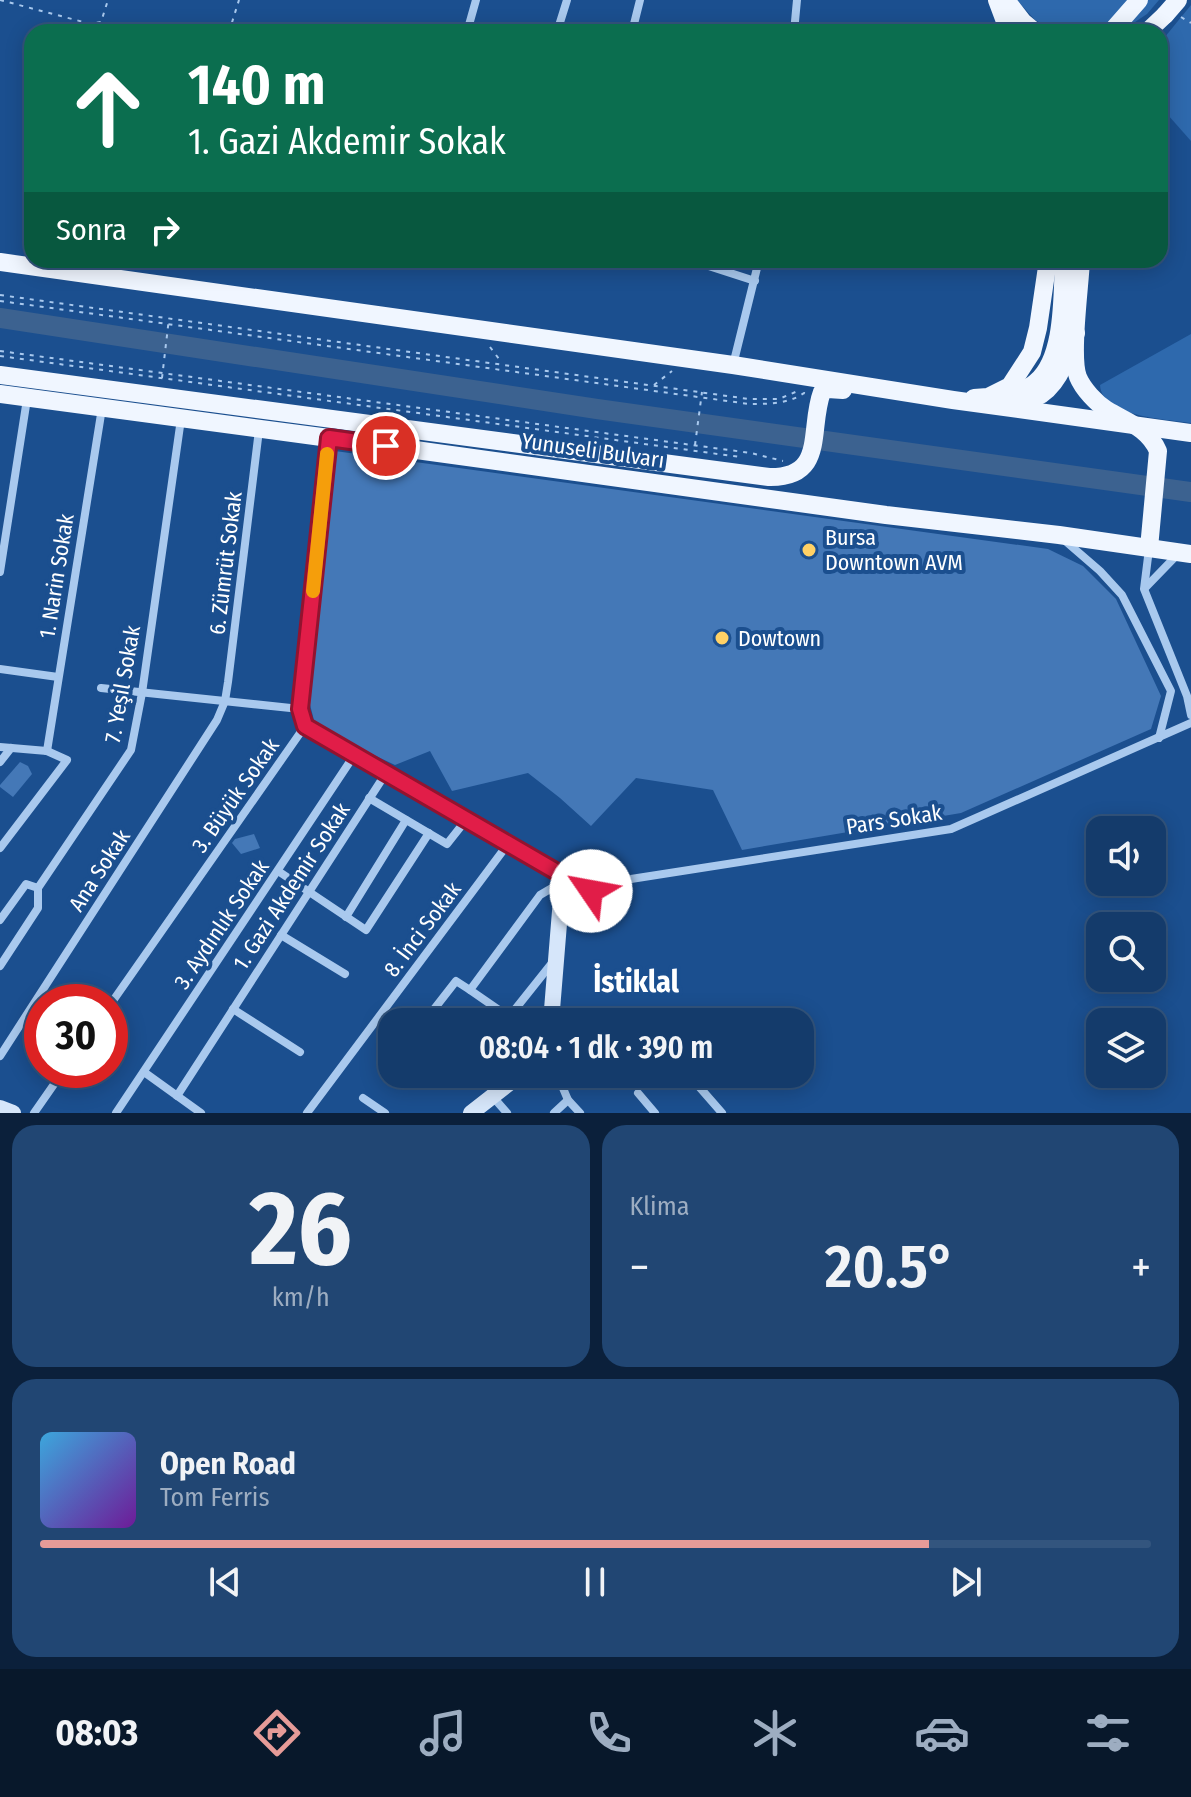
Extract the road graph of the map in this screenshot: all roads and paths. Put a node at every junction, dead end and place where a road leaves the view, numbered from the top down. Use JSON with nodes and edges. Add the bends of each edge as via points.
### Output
{"nodes":[{"id":1,"x":0,"y":0,"type":"edge"},
{"id":2,"x":108,"y":0,"type":"edge"},
{"id":3,"x":239,"y":0,"type":"edge"},
{"id":4,"x":476,"y":0,"type":"edge"},
{"id":5,"x":567,"y":0,"type":"edge"},
{"id":6,"x":640,"y":0,"type":"edge"},
{"id":7,"x":997,"y":0,"type":"edge"},
{"id":8,"x":1006,"y":0,"type":"edge"},
{"id":9,"x":1139,"y":0,"type":"edge"},
{"id":10,"x":1178,"y":0,"type":"edge"},
{"id":11,"x":795,"y":1,"type":"edge"},
{"id":12,"x":105,"y":13,"type":"junction"},
{"id":13,"x":103,"y":24,"type":"edge"},
{"id":14,"x":232,"y":24,"type":"edge"},
{"id":15,"x":469,"y":24,"type":"edge"},
{"id":16,"x":560,"y":24,"type":"edge"},
{"id":17,"x":634,"y":24,"type":"edge"},
{"id":18,"x":794,"y":24,"type":"edge"},
{"id":19,"x":1006,"y":24,"type":"edge"},
{"id":20,"x":1025,"y":24,"type":"edge"},
{"id":21,"x":1118,"y":24,"type":"edge"},
{"id":22,"x":1157,"y":24,"type":"edge"},
{"id":23,"x":0,"y":262,"type":"edge"},
{"id":24,"x":24,"y":265,"type":"edge"},
{"id":25,"x":43,"y":268,"type":"edge"},
{"id":26,"x":715,"y":268,"type":"edge"},
{"id":27,"x":757,"y":268,"type":"edge"},
{"id":28,"x":1047,"y":268,"type":"edge"},
{"id":29,"x":1063,"y":268,"type":"edge"},
{"id":30,"x":1080,"y":268,"type":"edge"},
{"id":31,"x":755,"y":281,"type":"junction"},
{"id":32,"x":0,"y":295,"type":"edge"},
{"id":33,"x":0,"y":301,"type":"edge"},
{"id":34,"x":169,"y":318,"type":"junction"},
{"id":35,"x":169,"y":324,"type":"junction"},
{"id":36,"x":1076,"y":333,"type":"junction"},
{"id":37,"x":0,"y":351,"type":"edge"},
{"id":38,"x":0,"y":356,"type":"edge"},
{"id":39,"x":733,"y":365,"type":"junction"},
{"id":40,"x":163,"y":373,"type":"junction"},
{"id":41,"x":0,"y":375,"type":"edge"},
{"id":42,"x":162,"y":379,"type":"junction"},
{"id":43,"x":702,"y":392,"type":"junction"},
{"id":44,"x":0,"y":394,"type":"edge"},
{"id":45,"x":702,"y":397,"type":"junction"},
{"id":46,"x":27,"y":398,"type":"junction"},
{"id":47,"x":953,"y":400,"type":"junction"},
{"id":48,"x":819,"y":403,"type":"junction"},
{"id":49,"x":978,"y":404,"type":"junction"},
{"id":50,"x":1002,"y":407,"type":"junction"},
{"id":51,"x":102,"y":408,"type":"junction"},
{"id":52,"x":181,"y":419,"type":"junction"},
{"id":53,"x":1138,"y":425,"type":"junction"},
{"id":54,"x":259,"y":430,"type":"junction"},
{"id":55,"x":1191,"y":433,"type":"edge"},
{"id":56,"x":329,"y":438,"type":"junction"},
{"id":57,"x":696,"y":441,"type":"dead end"},
{"id":58,"x":694,"y":451,"type":"dead end"},
{"id":59,"x":807,"y":462,"type":"junction"},
{"id":60,"x":769,"y":477,"type":"junction"},
{"id":61,"x":846,"y":510,"type":"junction"},
{"id":62,"x":1059,"y":535,"type":"junction"},
{"id":63,"x":1149,"y":548,"type":"junction"},
{"id":64,"x":1186,"y":553,"type":"edge"},
{"id":65,"x":0,"y":572,"type":"edge"},
{"id":66,"x":1144,"y":589,"type":"junction"},
{"id":67,"x":0,"y":669,"type":"edge"},
{"id":68,"x":58,"y":677,"type":"junction"},
{"id":69,"x":101,"y":688,"type":"dead end"},
{"id":70,"x":142,"y":693,"type":"junction"},
{"id":71,"x":225,"y":701,"type":"junction"},
{"id":72,"x":300,"y":709,"type":"junction"},
{"id":73,"x":1191,"y":715,"type":"edge"},
{"id":74,"x":1191,"y":723,"type":"edge"},
{"id":75,"x":305,"y":726,"type":"junction"},
{"id":76,"x":1159,"y":738,"type":"junction"},
{"id":77,"x":0,"y":747,"type":"edge"},
{"id":78,"x":11,"y":748,"type":"junction"},
{"id":79,"x":47,"y":751,"type":"junction"},
{"id":80,"x":355,"y":754,"type":"junction"},
{"id":81,"x":0,"y":762,"type":"edge"},
{"id":82,"x":386,"y":773,"type":"junction"},
{"id":83,"x":369,"y":798,"type":"junction"},
{"id":84,"x":406,"y":820,"type":"junction"},
{"id":85,"x":466,"y":820,"type":"junction"},
{"id":86,"x":429,"y":833,"type":"junction"},
{"id":87,"x":508,"y":844,"type":"junction"},
{"id":88,"x":0,"y":848,"type":"edge"},
{"id":89,"x":278,"y":871,"type":"junction"},
{"id":90,"x":581,"y":872,"type":"junction"},
{"id":91,"x":562,"y":875,"type":"junction"},
{"id":92,"x":631,"y":879,"type":"junction"},
{"id":93,"x":38,"y":888,"type":"junction"},
{"id":94,"x":309,"y":892,"type":"junction"},
{"id":95,"x":559,"y":892,"type":"junction"},
{"id":96,"x":586,"y":900,"type":"junction"},
{"id":97,"x":346,"y":917,"type":"junction"},
{"id":98,"x":0,"y":920,"type":"edge"},
{"id":99,"x":281,"y":935,"type":"junction"},
{"id":100,"x":555,"y":959,"type":"junction"},
{"id":101,"x":0,"y":966,"type":"edge"},
{"id":102,"x":345,"y":974,"type":"dead end"},
{"id":103,"x":125,"y":984,"type":"edge"},
{"id":104,"x":470,"y":990,"type":"junction"},
{"id":105,"x":435,"y":1008,"type":"edge"},
{"id":106,"x":552,"y":1008,"type":"edge"},
{"id":107,"x":233,"y":1009,"type":"junction"},
{"id":108,"x":300,"y":1052,"type":"dead end"},
{"id":109,"x":0,"y":1056,"type":"edge"},
{"id":110,"x":144,"y":1072,"type":"junction"},
{"id":111,"x":51,"y":1088,"type":"edge"},
{"id":112,"x":494,"y":1088,"type":"edge"},
{"id":113,"x":502,"y":1088,"type":"edge"},
{"id":114,"x":563,"y":1088,"type":"edge"},
{"id":115,"x":700,"y":1088,"type":"edge"},
{"id":116,"x":497,"y":1092,"type":"junction"},
{"id":117,"x":638,"y":1093,"type":"dead end"},
{"id":118,"x":177,"y":1096,"type":"junction"},
{"id":119,"x":363,"y":1098,"type":"dead end"},
{"id":120,"x":568,"y":1100,"type":"junction"},
{"id":121,"x":34,"y":1113,"type":"edge"},
{"id":122,"x":116,"y":1113,"type":"edge"},
{"id":123,"x":201,"y":1113,"type":"edge"},
{"id":124,"x":307,"y":1113,"type":"edge"},
{"id":125,"x":385,"y":1113,"type":"edge"},
{"id":126,"x":471,"y":1113,"type":"edge"},
{"id":127,"x":507,"y":1113,"type":"edge"},
{"id":128,"x":554,"y":1113,"type":"edge"},
{"id":129,"x":580,"y":1113,"type":"edge"},
{"id":130,"x":655,"y":1113,"type":"edge"},
{"id":131,"x":722,"y":1113,"type":"edge"}],
"edges":[{"from":1,"to":12,"type":"path","via":[[86,23],[101,22]]},
{"from":2,"to":12,"type":"path"},
{"from":3,"to":14,"type":"path"},
{"from":4,"to":15,"type":"street"},
{"from":5,"to":16,"type":"street"},
{"from":6,"to":17,"type":"street"},
{"from":7,"to":19,"type":"main road"},
{"from":8,"to":20,"type":"main road"},
{"from":9,"to":21,"type":"main road"},
{"from":10,"to":22,"type":"main road","bridge":true},
{"from":11,"to":18,"type":"street"},
{"from":12,"to":13,"type":"path"},
{"from":23,"to":24,"type":"main road"},
{"from":25,"to":39,"type":"main road"},
{"from":26,"to":31,"type":"street"},
{"from":27,"to":31,"type":"street"},
{"from":28,"to":47,"type":"main road","via":[[1032,352],[1010,386],[988,397]]},
{"from":29,"to":49,"type":"main road","via":[[1052,363],[1037,382],[1020,392]]},
{"from":30,"to":36,"type":"main road"},
{"from":31,"to":39,"type":"street"},
{"from":32,"to":34,"type":"path"},
{"from":33,"to":35,"type":"path"},
{"from":34,"to":35,"type":"path"},
{"from":34,"to":43,"type":"path"},
{"from":35,"to":40,"type":"path"},
{"from":35,"to":45,"type":"path"},
{"from":36,"to":50,"type":"main road","via":[[1054,384],[1037,397]]},
{"from":36,"to":53,"type":"main road","via":[[1077,375],[1084,388],[1103,408]]},
{"from":37,"to":40,"type":"path"},
{"from":38,"to":42,"type":"path"},
{"from":39,"to":47,"type":"main road"},
{"from":40,"to":42,"type":"path"},
{"from":40,"to":59,"type":"path"},
{"from":41,"to":60,"type":"main road","name":"Yunuseli Bulvarı"},
{"from":42,"to":58,"type":"path"},
{"from":43,"to":45,"type":"path"},
{"from":43,"to":48,"type":"path","via":[[764,400],[800,390]]},
{"from":44,"to":46,"type":"main road","name":"Yunuseli Bulvarı"},
{"from":45,"to":48,"type":"path","via":[[768,404],[804,393]]},
{"from":45,"to":57,"type":"path"},
{"from":46,"to":51,"type":"main road","name":"Yunuseli Bulvarı"},
{"from":46,"to":65,"type":"street"},
{"from":47,"to":49,"type":"main road"},
{"from":48,"to":50,"type":"main road","via":[[822,392],[838,389],[953,410]]},
{"from":48,"to":59,"type":"main road"},
{"from":49,"to":50,"type":"main road"},
{"from":50,"to":53,"type":"main road"},
{"from":51,"to":52,"type":"main road","name":"Yunuseli Bulvarı"},
{"from":51,"to":68,"type":"street","name":"1. Narin Sokak"},
{"from":52,"to":54,"type":"main road","name":"Yunuseli Bulvarı"},
{"from":52,"to":70,"type":"street","name":"7. Yeşil Sokak"},
{"from":53,"to":55,"type":"main road"},
{"from":53,"to":63,"type":"main road","via":[[1158,451]]},
{"from":54,"to":56,"type":"main road","name":"Yunuseli Bulvarı"},
{"from":54,"to":71,"type":"street","name":"6. Zümrüt Sokak"},
{"from":56,"to":61,"type":"main road","name":"Yunuseli Bulvarı"},
{"from":56,"to":72,"type":"street","name":"3. Büyük Sokak"},
{"from":59,"to":60,"type":"main road","via":[[796,473]]},
{"from":60,"to":61,"type":"main road"},
{"from":61,"to":62,"type":"main road","name":"Yunuseli Bulvarı"},
{"from":62,"to":63,"type":"main road","name":"Yunuseli Bulvarı"},
{"from":62,"to":76,"type":"street","via":[[1122,595],[1171,691]]},
{"from":63,"to":64,"type":"main road","name":"Yunuseli Bulvarı"},
{"from":63,"to":66,"type":"street"},
{"from":64,"to":66,"type":"street"},
{"from":66,"to":73,"type":"street"},
{"from":67,"to":68,"type":"street"},
{"from":68,"to":79,"type":"street","name":"1. Narin Sokak"},
{"from":69,"to":70,"type":"street"},
{"from":70,"to":71,"type":"street"},
{"from":70,"to":93,"type":"street","name":"7. Yeşil Sokak","via":[[131,750]]},
{"from":71,"to":72,"type":"street"},
{"from":71,"to":109,"type":"street","name":"Ana Sokak"},
{"from":72,"to":75,"type":"street","name":"3. Büyük Sokak"},
{"from":74,"to":76,"type":"street","name":"Pars Sokak"},
{"from":75,"to":80,"type":"street"},
{"from":75,"to":103,"type":"street","name":"3. Büyük Sokak"},
{"from":76,"to":92,"type":"street","name":"Pars Sokak","via":[[951,829]]},
{"from":77,"to":78,"type":"street"},
{"from":78,"to":79,"type":"street"},
{"from":78,"to":81,"type":"street"},
{"from":79,"to":88,"type":"street","via":[[67,760]]},
{"from":80,"to":82,"type":"street"},
{"from":80,"to":89,"type":"street","name":"3. Aydınlık Sokak"},
{"from":82,"to":83,"type":"street","name":"1. Gazi Akdemir Sokak"},
{"from":82,"to":85,"type":"street"},
{"from":83,"to":84,"type":"street"},
{"from":83,"to":94,"type":"street","name":"1. Gazi Akdemir Sokak"},
{"from":84,"to":86,"type":"street"},
{"from":84,"to":97,"type":"street"},
{"from":85,"to":86,"type":"street","via":[[447,844]]},
{"from":85,"to":87,"type":"street"},
{"from":86,"to":97,"type":"street","via":[[366,930]]},
{"from":87,"to":91,"type":"street"},
{"from":87,"to":124,"type":"street","name":"8. İnci Sokak"},
{"from":89,"to":94,"type":"street"},
{"from":89,"to":110,"type":"street","name":"3. Aydınlık Sokak"},
{"from":90,"to":91,"type":"street"},
{"from":90,"to":92,"type":"street"},
{"from":90,"to":96,"type":"street","via":[[591,885]]},
{"from":91,"to":95,"type":"street"},
{"from":92,"to":96,"type":"street"},
{"from":93,"to":98,"type":"street","via":[[26,884]]},
{"from":93,"to":101,"type":"street","name":"7. Yeşil Sokak","via":[[38,908]]},
{"from":94,"to":97,"type":"street"},
{"from":94,"to":99,"type":"street","name":"1. Gazi Akdemir Sokak"},
{"from":95,"to":96,"type":"street","via":[[570,905]]},
{"from":95,"to":100,"type":"street"},
{"from":95,"to":104,"type":"street","via":[[540,895]]},
{"from":99,"to":102,"type":"street"},
{"from":99,"to":107,"type":"street","name":"1. Gazi Akdemir Sokak"},
{"from":100,"to":104,"type":"street","via":[[509,1017]]},
{"from":100,"to":106,"type":"street"},
{"from":104,"to":105,"type":"street","via":[[456,981]]},
{"from":107,"to":108,"type":"street"},
{"from":107,"to":118,"type":"street","name":"1. Gazi Akdemir Sokak"},
{"from":110,"to":118,"type":"street"},
{"from":110,"to":122,"type":"street","name":"3. Aydınlık Sokak"},
{"from":111,"to":121,"type":"street"},
{"from":112,"to":116,"type":"street"},
{"from":113,"to":116,"type":"street"},
{"from":114,"to":120,"type":"street"},
{"from":115,"to":131,"type":"street"},
{"from":116,"to":126,"type":"street"},
{"from":116,"to":127,"type":"street"},
{"from":117,"to":130,"type":"street"},
{"from":118,"to":123,"type":"street"},
{"from":119,"to":125,"type":"street"},
{"from":120,"to":128,"type":"street"},
{"from":120,"to":129,"type":"street"}]}
